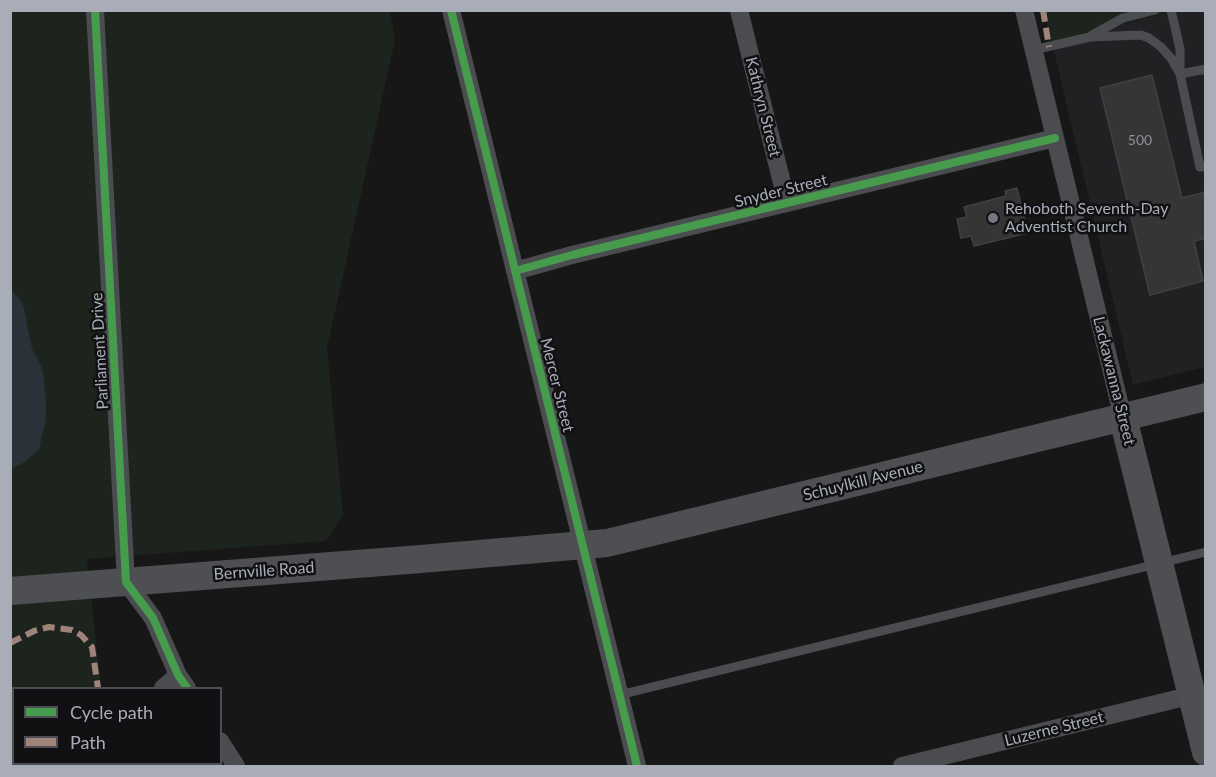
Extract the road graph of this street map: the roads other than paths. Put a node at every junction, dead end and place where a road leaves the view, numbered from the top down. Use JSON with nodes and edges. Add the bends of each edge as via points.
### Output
{"nodes":[{"id":1,"x":95,"y":10,"type":"edge"},
{"id":2,"x":451,"y":10,"type":"edge"},
{"id":3,"x":739,"y":10,"type":"edge"},
{"id":4,"x":1024,"y":10,"type":"edge"},
{"id":5,"x":1155,"y":10,"type":"edge"},
{"id":6,"x":1171,"y":10,"type":"edge"},
{"id":7,"x":1090,"y":37,"type":"junction"},
{"id":8,"x":1033,"y":50,"type":"junction"},
{"id":9,"x":1206,"y":69,"type":"edge"},
{"id":10,"x":1180,"y":75,"type":"junction"},
{"id":11,"x":1055,"y":138,"type":"junction"},
{"id":12,"x":1206,"y":166,"type":"edge"},
{"id":13,"x":787,"y":203,"type":"junction"},
{"id":14,"x":515,"y":271,"type":"junction"},
{"id":15,"x":1206,"y":397,"type":"edge"},
{"id":16,"x":1123,"y":418,"type":"junction"},
{"id":17,"x":583,"y":545,"type":"junction"},
{"id":18,"x":518,"y":550,"type":"joint"},
{"id":19,"x":1206,"y":552,"type":"edge"},
{"id":20,"x":1159,"y":563,"type":"junction"},
{"id":21,"x":126,"y":582,"type":"junction"},
{"id":22,"x":10,"y":591,"type":"edge"},
{"id":23,"x":182,"y":682,"type":"edge"},
{"id":24,"x":166,"y":687,"type":"edge"},
{"id":25,"x":1199,"y":694,"type":"edge"},
{"id":26,"x":619,"y":695,"type":"junction"},
{"id":27,"x":222,"y":744,"type":"edge"},
{"id":28,"x":1206,"y":752,"type":"edge"},
{"id":29,"x":236,"y":766,"type":"edge"},
{"id":30,"x":637,"y":766,"type":"edge"},
{"id":31,"x":902,"y":766,"type":"edge"}],
"edges":[{"from":1,"to":21,"type":"street","name":"Parliament Drive"},
{"from":2,"to":14,"type":"street","name":"Mercer Street"},
{"from":3,"to":13,"type":"street","name":"Kathryn Street"},
{"from":4,"to":8,"type":"street","name":"Lackawanna Street"},
{"from":5,"to":7,"type":"lane","via":[[1123,18]]},
{"from":6,"to":10,"type":"lane","via":[[1180,49]]},
{"from":7,"to":8,"type":"lane"},
{"from":7,"to":10,"type":"lane","via":[[1121,34],[1149,38],[1161,46]]},
{"from":8,"to":11,"type":"street","name":"Lackawanna Street"},
{"from":9,"to":10,"type":"lane"},
{"from":10,"to":12,"type":"lane","via":[[1200,167]]},
{"from":11,"to":13,"type":"street","name":"Snyder Street"},
{"from":11,"to":16,"type":"street","name":"Lackawanna Street"},
{"from":13,"to":14,"type":"street","name":"Snyder Street"},
{"from":14,"to":17,"type":"street","name":"Mercer Street"},
{"from":15,"to":16,"type":"main road","name":"Schuylkill Avenue"},
{"from":16,"to":17,"type":"main road","name":"Schuylkill Avenue","via":[[607,543]]},
{"from":16,"to":20,"type":"main road","name":"Lackawanna Street"},
{"from":17,"to":18,"type":"main road","name":"Schuylkill Avenue"},
{"from":17,"to":26,"type":"street","name":"Mercer Street"},
{"from":18,"to":21,"type":"main road","name":"Bernville Road"},
{"from":19,"to":20,"type":"lane"},
{"from":20,"to":25,"type":"main road","name":"Lackawanna Street"},
{"from":20,"to":26,"type":"lane"},
{"from":21,"to":22,"type":"main road","name":"Bernville Road"},
{"from":21,"to":23,"type":"street","via":[[153,618]]},
{"from":23,"to":24,"type":"street"},
{"from":25,"to":28,"type":"main road","name":"Lackawanna Street"},
{"from":25,"to":31,"type":"street","name":"Luzerne Street"},
{"from":26,"to":30,"type":"street","name":"Mercer Street"},
{"from":27,"to":29,"type":"street"}]}
